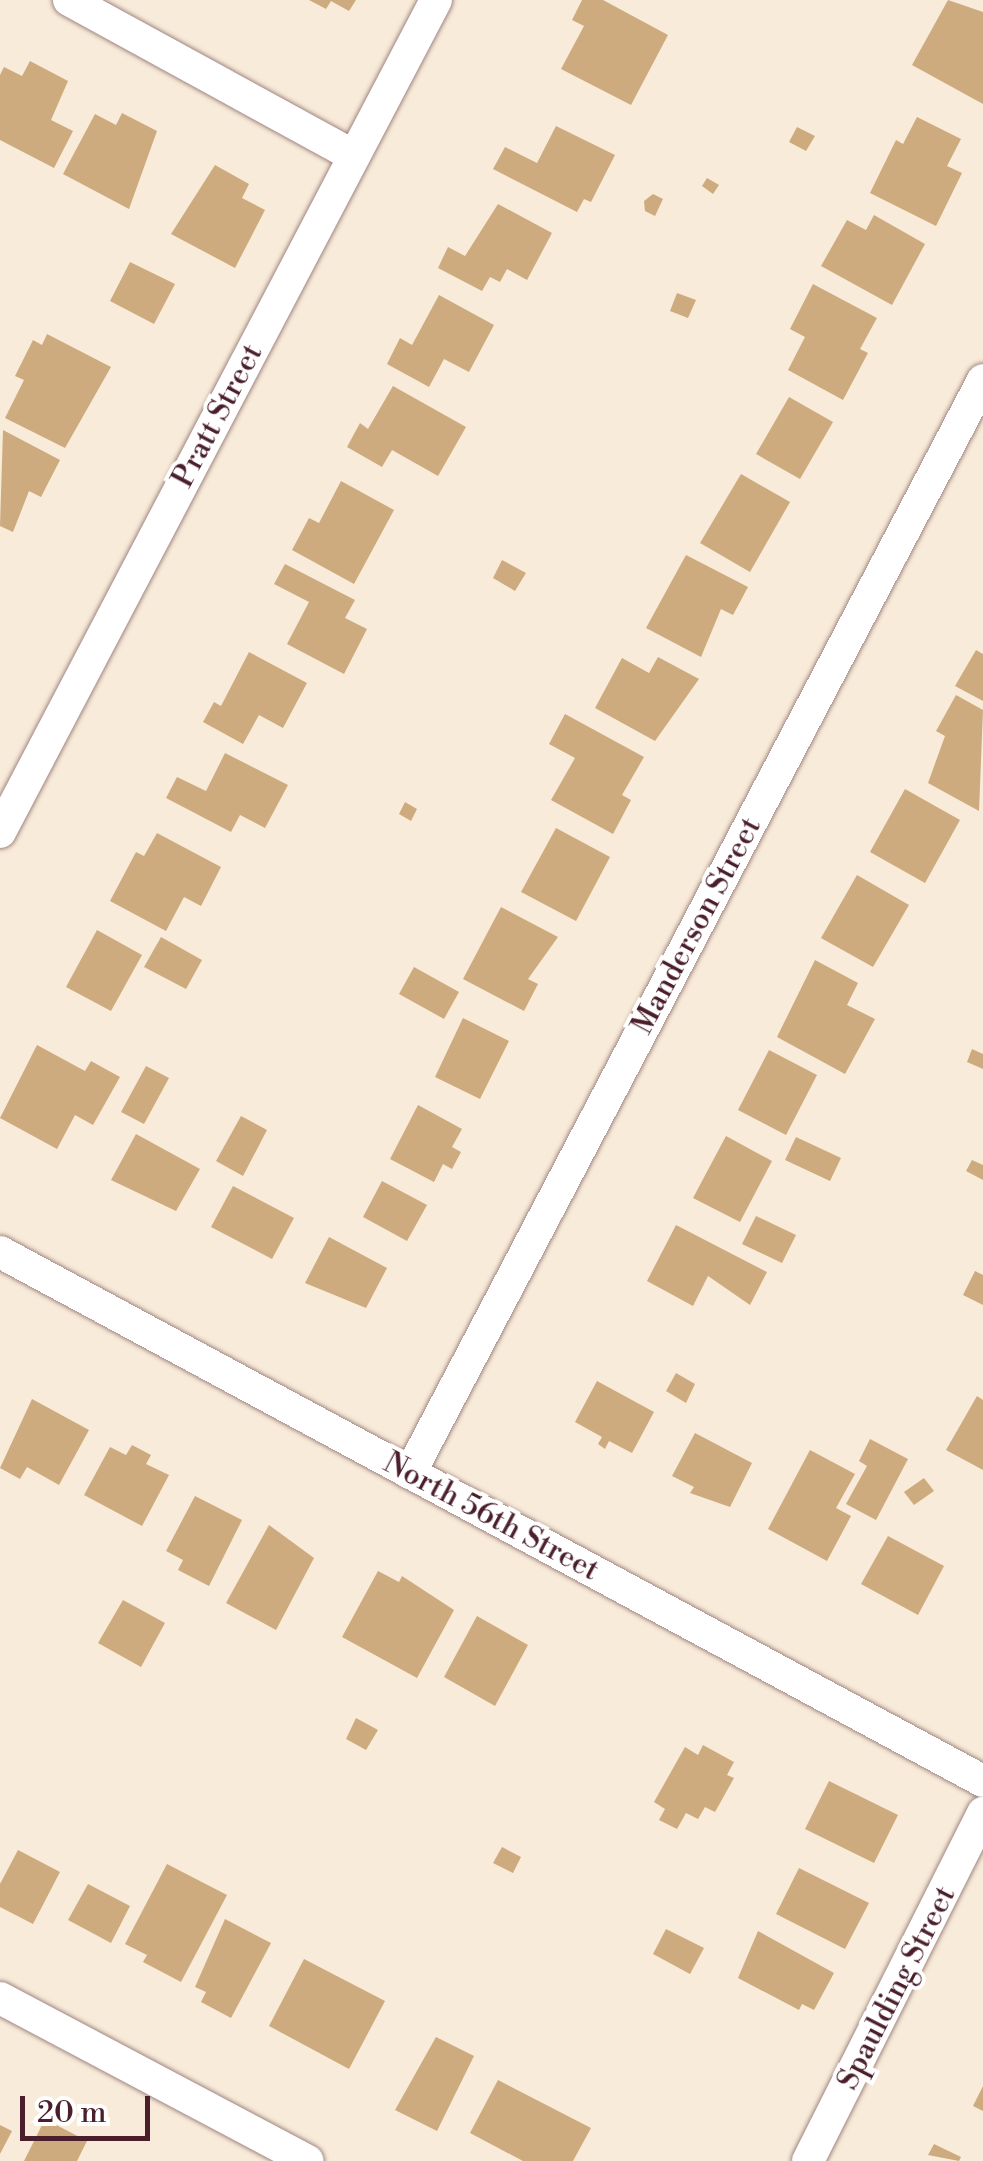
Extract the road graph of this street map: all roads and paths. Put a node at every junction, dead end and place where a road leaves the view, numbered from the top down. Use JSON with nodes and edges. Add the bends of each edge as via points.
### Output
{"nodes":[{"id":1,"x":70,"y":0,"type":"edge"},
{"id":2,"x":436,"y":0,"type":"edge"},
{"id":3,"x":354,"y":156,"type":"junction"},
{"id":4,"x":983,"y":380,"type":"edge"},
{"id":5,"x":0,"y":832,"type":"edge"},
{"id":6,"x":0,"y":1252,"type":"edge"},
{"id":7,"x":410,"y":1473,"type":"junction"},
{"id":8,"x":983,"y":1781,"type":"edge"},
{"id":9,"x":983,"y":1813,"type":"edge"},
{"id":10,"x":0,"y":1998,"type":"edge"},
{"id":11,"x":308,"y":2161,"type":"edge"},
{"id":12,"x":808,"y":2161,"type":"edge"}],
"edges":[{"from":1,"to":3,"type":"street"},
{"from":2,"to":3,"type":"street","name":"Pratt Street"},
{"from":3,"to":5,"type":"street","name":"Pratt Street"},
{"from":4,"to":7,"type":"street","name":"Manderson Street"},
{"from":6,"to":7,"type":"street","name":"North 56th Street"},
{"from":7,"to":8,"type":"street","name":"North 56th Street"},
{"from":9,"to":12,"type":"street","name":"Spaulding Street"},
{"from":10,"to":11,"type":"street"}]}
